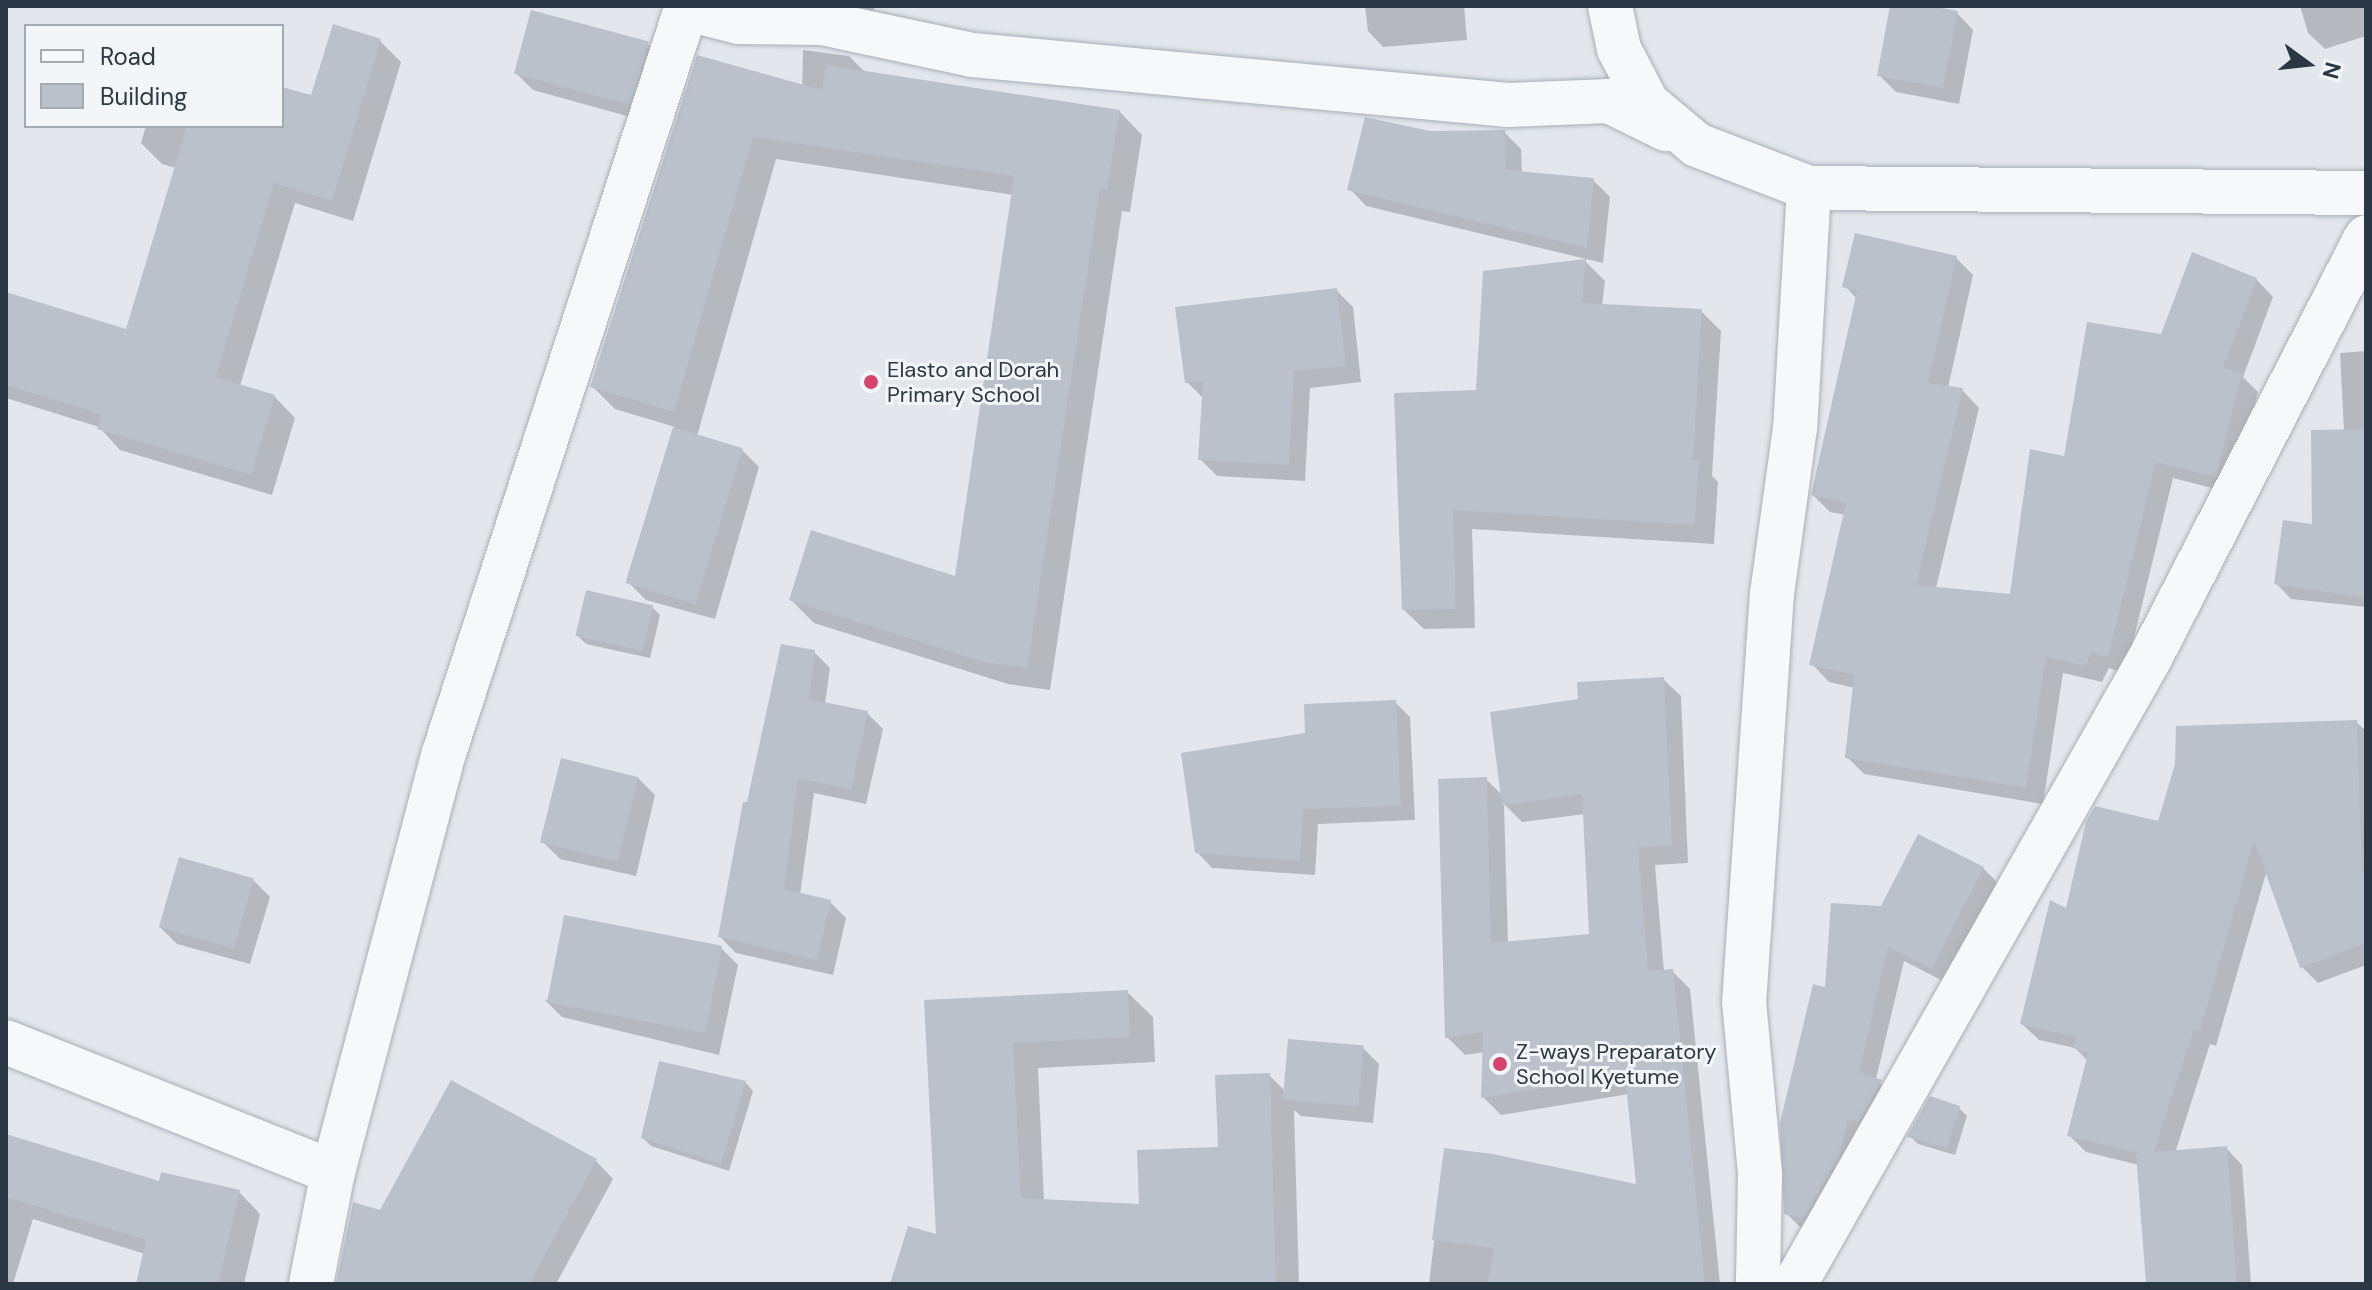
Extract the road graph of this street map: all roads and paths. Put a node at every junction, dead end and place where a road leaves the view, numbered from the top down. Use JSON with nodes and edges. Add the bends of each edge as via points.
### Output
{"nodes":[{"id":1,"x":1610,"y":6,"type":"edge"},
{"id":2,"x":687,"y":7,"type":"edge"},
{"id":3,"x":1697,"y":145,"type":"junction"},
{"id":4,"x":1809,"y":188,"type":"junction"},
{"id":5,"x":2366,"y":193,"type":"edge"},
{"id":6,"x":2366,"y":237,"type":"edge"},
{"id":7,"x":6,"y":1042,"type":"edge"},
{"id":8,"x":333,"y":1172,"type":"junction"},
{"id":9,"x":311,"y":1284,"type":"edge"},
{"id":10,"x":1758,"y":1284,"type":"edge"},
{"id":11,"x":1795,"y":1284,"type":"edge"}],
"edges":[{"from":1,"to":3,"type":"street","via":[[1619,49],[1647,103]]},
{"from":2,"to":3,"type":"street","via":[[739,22],[822,23],[973,55],[1508,105],[1609,101]]},
{"from":2,"to":8,"type":"street","via":[[444,753]]},
{"from":3,"to":4,"type":"street"},
{"from":4,"to":5,"type":"street"},
{"from":4,"to":10,"type":"street","via":[[1795,428],[1772,593],[1744,1001],[1760,1175]]},
{"from":6,"to":11,"type":"street","via":[[2150,658]]},
{"from":7,"to":8,"type":"street"},
{"from":8,"to":9,"type":"street"}]}
